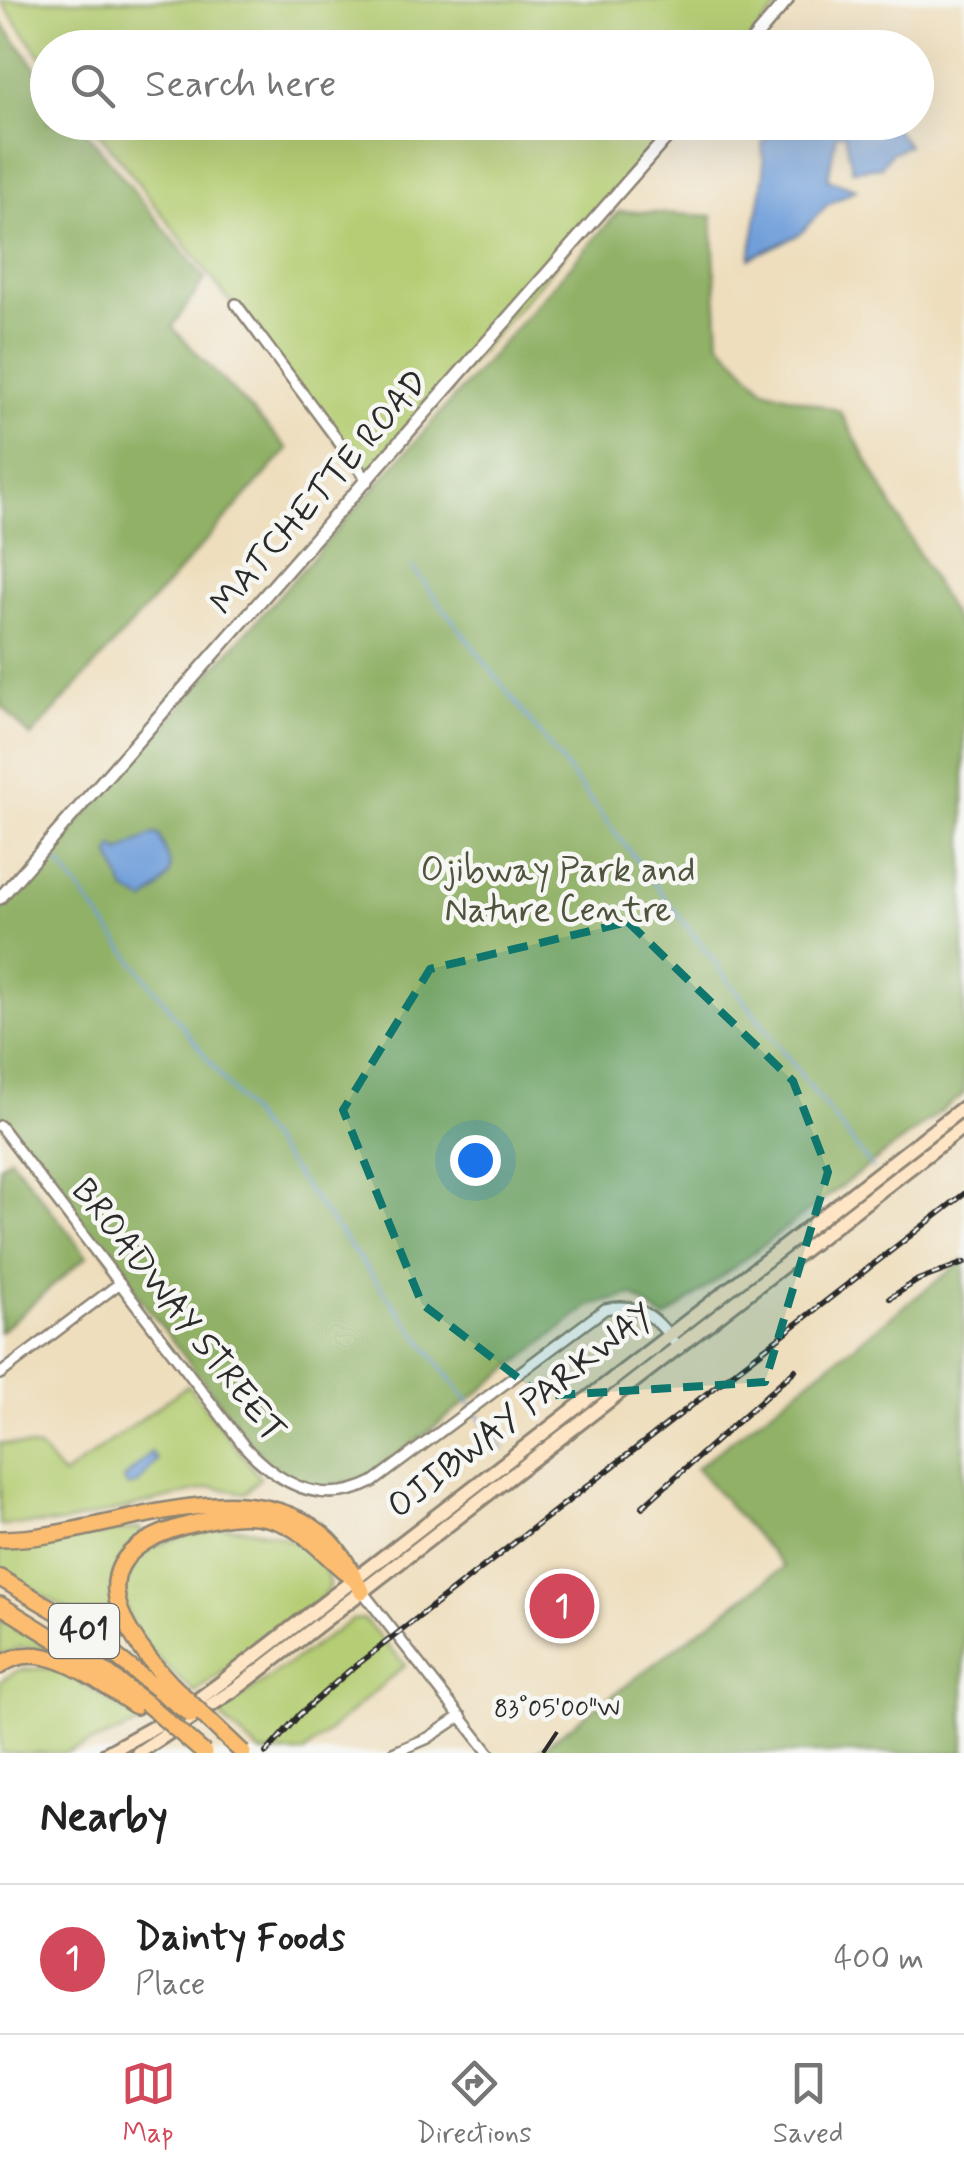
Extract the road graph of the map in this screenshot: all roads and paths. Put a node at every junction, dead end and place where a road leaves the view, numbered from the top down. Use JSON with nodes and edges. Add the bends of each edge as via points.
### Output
{"nodes":[{"id":1,"x":787,"y":0,"type":"edge"},
{"id":2,"x":761,"y":30,"type":"edge"},
{"id":3,"x":664,"y":140,"type":"edge"},
{"id":4,"x":236,"y":304,"type":"dead end"},
{"id":5,"x":368,"y":481,"type":"junction"},
{"id":6,"x":0,"y":898,"type":"edge"},
{"id":7,"x":964,"y":1107,"type":"edge"},
{"id":8,"x":0,"y":1126,"type":"edge"},
{"id":9,"x":964,"y":1126,"type":"edge"},
{"id":10,"x":120,"y":1283,"type":"junction"},
{"id":11,"x":669,"y":1334,"type":"junction"},
{"id":12,"x":680,"y":1349,"type":"junction"},
{"id":13,"x":0,"y":1374,"type":"edge"},
{"id":14,"x":0,"y":1539,"type":"edge"},
{"id":15,"x":0,"y":1578,"type":"edge"},
{"id":16,"x":358,"y":1585,"type":"junction"},
{"id":17,"x":0,"y":1604,"type":"edge"},
{"id":18,"x":0,"y":1666,"type":"edge"},
{"id":19,"x":166,"y":1688,"type":"junction"},
{"id":20,"x":143,"y":1706,"type":"junction"},
{"id":21,"x":461,"y":1716,"type":"junction"},
{"id":22,"x":107,"y":1753,"type":"edge"},
{"id":23,"x":138,"y":1753,"type":"edge"},
{"id":24,"x":201,"y":1753,"type":"edge"},
{"id":25,"x":239,"y":1753,"type":"edge"},
{"id":26,"x":393,"y":1753,"type":"edge"},
{"id":27,"x":489,"y":1753,"type":"edge"}],
"edges":[{"from":1,"to":2,"type":"street"},
{"from":3,"to":5,"type":"street","name":"MATCHETTE ROAD"},
{"from":4,"to":5,"type":"street"},
{"from":5,"to":6,"type":"street","name":"MATCHETTE ROAD"},
{"from":7,"to":11,"type":"main road","name":"OJIBWAY PARKWAY"},
{"from":8,"to":10,"type":"street","name":"BROADWAY STREET"},
{"from":9,"to":12,"type":"main road","name":"OJIBWAY PARKWAY"},
{"from":10,"to":11,"type":"street","name":"BROADWAY STREET","via":[[265,1468],[325,1494],[373,1482],[605,1309],[639,1308]]},
{"from":10,"to":13,"type":"street"},
{"from":11,"to":12,"type":"street","name":"BROADWAY STREET"},
{"from":11,"to":16,"type":"main road","name":"OJIBWAY PARKWAY"},
{"from":12,"to":16,"type":"main road","name":"OJIBWAY PARKWAY"},
{"from":14,"to":16,"type":"highway","via":[[53,1537],[195,1506],[250,1504],[315,1528],[344,1556]]},
{"from":15,"to":19,"type":"highway","number":"401"},
{"from":16,"to":19,"type":"highway","via":[[304,1535],[267,1518],[224,1516],[151,1537],[120,1570],[116,1600],[125,1630]]},
{"from":16,"to":21,"type":"street"},
{"from":16,"to":22,"type":"main road","name":"OJIBWAY PARKWAY","via":[[181,1712]]},
{"from":16,"to":23,"type":"main road","name":"OJIBWAY PARKWAY","via":[[212,1706]]},
{"from":17,"to":20,"type":"highway","number":"401","via":[[92,1662]]},
{"from":18,"to":20,"type":"highway","via":[[29,1656],[51,1658]]},
{"from":19,"to":25,"type":"highway","number":"401","bridge":true},
{"from":20,"to":24,"type":"highway","number":"401","bridge":true},
{"from":21,"to":26,"type":"street"},
{"from":21,"to":27,"type":"street"}]}
